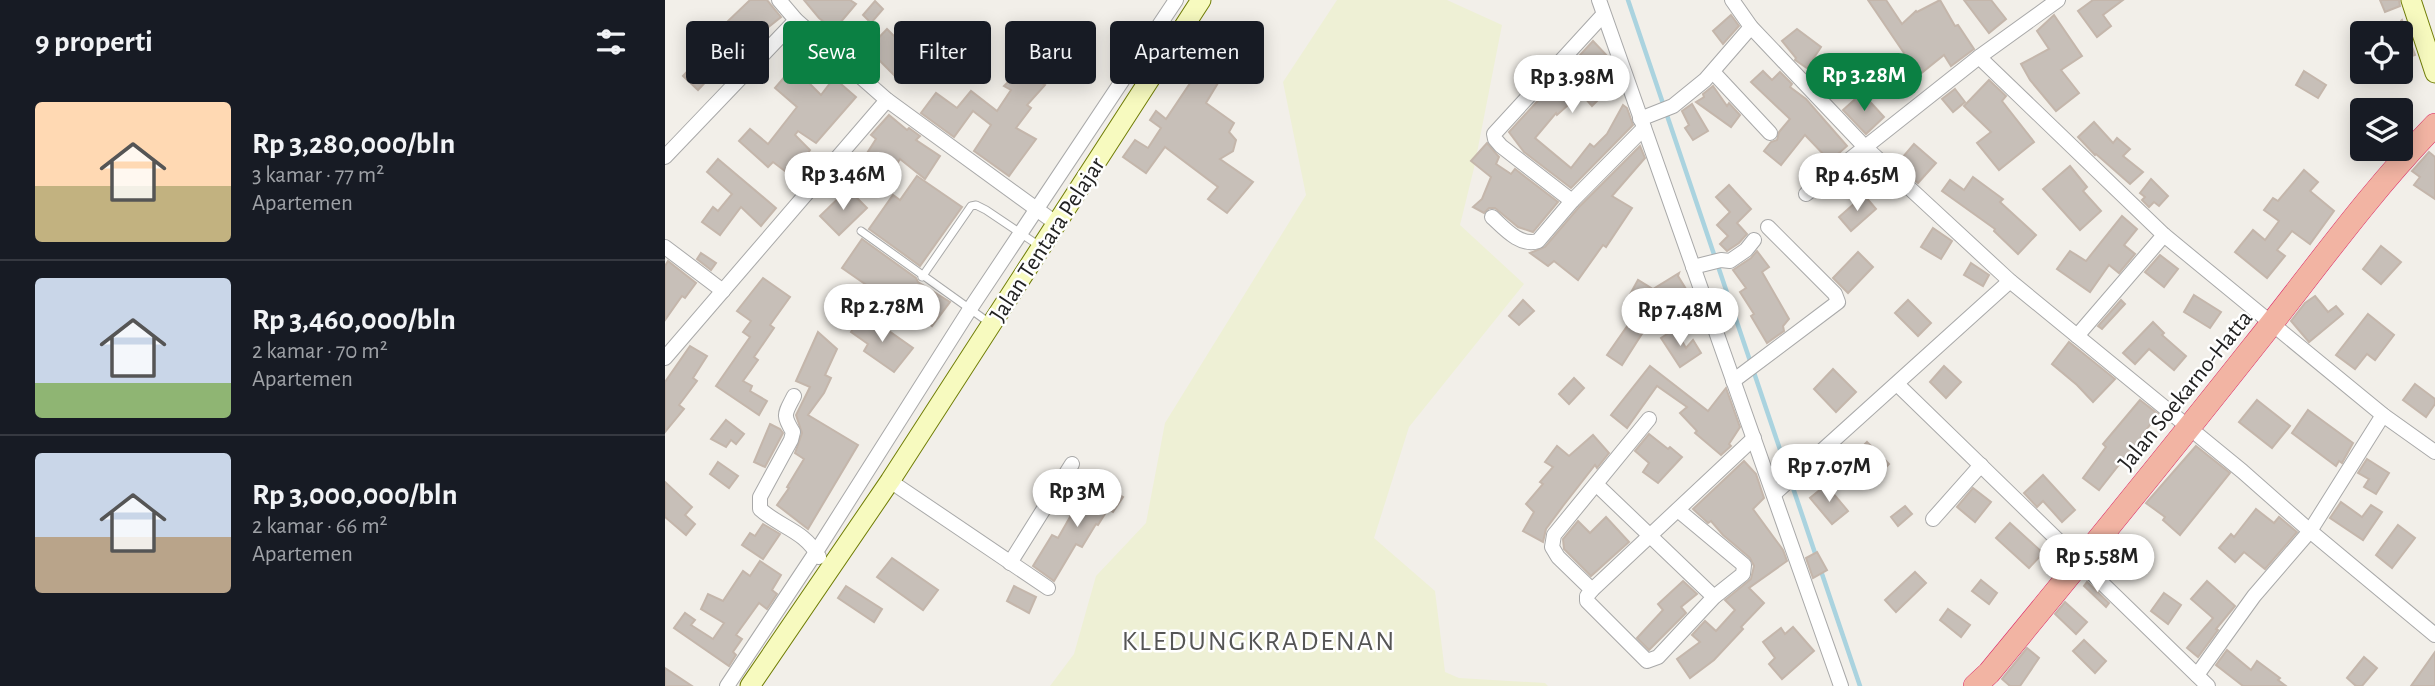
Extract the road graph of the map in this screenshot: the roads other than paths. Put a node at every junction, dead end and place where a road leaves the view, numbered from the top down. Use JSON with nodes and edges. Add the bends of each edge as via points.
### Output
{"nodes":[{"id":1,"x":779,"y":0,"type":"edge"},
{"id":2,"x":1176,"y":0,"type":"edge"},
{"id":3,"x":1201,"y":0,"type":"edge"},
{"id":4,"x":1599,"y":0,"type":"edge"},
{"id":5,"x":1732,"y":0,"type":"edge"},
{"id":6,"x":2058,"y":0,"type":"edge"},
{"id":7,"x":2411,"y":0,"type":"edge"},
{"id":8,"x":1603,"y":15,"type":"junction"},
{"id":9,"x":796,"y":20,"type":"junction"},
{"id":10,"x":1751,"y":27,"type":"junction"},
{"id":11,"x":1979,"y":57,"type":"junction"},
{"id":12,"x":1713,"y":72,"type":"junction"},
{"id":13,"x":2435,"y":73,"type":"edge"},
{"id":14,"x":887,"y":100,"type":"junction"},
{"id":15,"x":1642,"y":124,"type":"junction"},
{"id":16,"x":2435,"y":125,"type":"edge"},
{"id":17,"x":1770,"y":133,"type":"dead end"},
{"id":18,"x":1864,"y":146,"type":"junction"},
{"id":19,"x":665,"y":157,"type":"edge"},
{"id":20,"x":1806,"y":194,"type":"dead end"},
{"id":21,"x":1572,"y":201,"type":"junction"},
{"id":22,"x":1036,"y":211,"type":"junction"},
{"id":23,"x":1492,"y":217,"type":"dead end"},
{"id":24,"x":1057,"y":224,"type":"junction"},
{"id":25,"x":1768,"y":227,"type":"dead end"},
{"id":26,"x":861,"y":231,"type":"dead end"},
{"id":27,"x":1021,"y":233,"type":"junction"},
{"id":28,"x":2164,"y":235,"type":"junction"},
{"id":29,"x":1754,"y":240,"type":"dead end"},
{"id":30,"x":665,"y":247,"type":"edge"},
{"id":31,"x":1042,"y":247,"type":"junction"},
{"id":32,"x":1698,"y":265,"type":"junction"},
{"id":33,"x":922,"y":276,"type":"junction"},
{"id":34,"x":2010,"y":281,"type":"junction"},
{"id":35,"x":723,"y":290,"type":"junction"},
{"id":36,"x":970,"y":309,"type":"junction"},
{"id":37,"x":2272,"y":324,"type":"junction"},
{"id":38,"x":992,"y":325,"type":"junction"},
{"id":39,"x":2077,"y":336,"type":"junction"},
{"id":40,"x":665,"y":357,"type":"edge"},
{"id":41,"x":1733,"y":382,"type":"junction"},
{"id":42,"x":1897,"y":384,"type":"junction"},
{"id":43,"x":794,"y":396,"type":"dead end"},
{"id":44,"x":2383,"y":415,"type":"junction"},
{"id":45,"x":1649,"y":419,"type":"dead end"},
{"id":46,"x":2189,"y":428,"type":"junction"},
{"id":47,"x":1754,"y":438,"type":"junction"},
{"id":48,"x":2435,"y":452,"type":"edge"},
{"id":49,"x":1072,"y":464,"type":"dead end"},
{"id":50,"x":1981,"y":465,"type":"junction"},
{"id":51,"x":890,"y":481,"type":"junction"},
{"id":52,"x":1597,"y":485,"type":"junction"},
{"id":53,"x":1774,"y":494,"type":"junction"},
{"id":54,"x":1678,"y":510,"type":"junction"},
{"id":55,"x":1933,"y":519,"type":"dead end"},
{"id":56,"x":2310,"y":531,"type":"junction"},
{"id":57,"x":1650,"y":537,"type":"junction"},
{"id":58,"x":816,"y":552,"type":"junction"},
{"id":59,"x":1010,"y":563,"type":"junction"},
{"id":60,"x":2080,"y":563,"type":"junction"},
{"id":61,"x":828,"y":574,"type":"junction"},
{"id":62,"x":1048,"y":588,"type":"dead end"},
{"id":63,"x":1592,"y":590,"type":"junction"},
{"id":64,"x":1714,"y":597,"type":"junction"},
{"id":65,"x":2435,"y":635,"type":"edge"},
{"id":66,"x":2197,"y":675,"type":"junction"},
{"id":67,"x":1988,"y":682,"type":"edge"},
{"id":68,"x":727,"y":686,"type":"edge"},
{"id":69,"x":750,"y":686,"type":"edge"},
{"id":70,"x":1841,"y":686,"type":"edge"},
{"id":71,"x":2209,"y":686,"type":"edge"}],
"edges":[{"from":1,"to":9,"type":"street"},
{"from":2,"to":22,"type":"street"},
{"from":3,"to":24,"type":"main road","name":"Jalan Tentara Pelajar"},
{"from":4,"to":8,"type":"street"},
{"from":5,"to":10,"type":"street"},
{"from":6,"to":11,"type":"street"},
{"from":7,"to":13,"type":"main road"},
{"from":8,"to":15,"type":"street"},
{"from":8,"to":21,"type":"street","via":[[1494,134],[1501,146]]},
{"from":9,"to":14,"type":"street"},
{"from":9,"to":19,"type":"street"},
{"from":10,"to":12,"type":"street"},
{"from":10,"to":18,"type":"street"},
{"from":11,"to":18,"type":"street"},
{"from":11,"to":28,"type":"street"},
{"from":12,"to":15,"type":"street","via":[[1674,106]]},
{"from":12,"to":17,"type":"street"},
{"from":14,"to":22,"type":"street"},
{"from":14,"to":35,"type":"street"},
{"from":15,"to":21,"type":"street"},
{"from":15,"to":32,"type":"street"},
{"from":16,"to":37,"type":"highway","name":"Jalan Soekarno-Hatta","via":[[2392,169]]},
{"from":18,"to":20,"type":"street"},
{"from":18,"to":34,"type":"street"},
{"from":21,"to":23,"type":"street","via":[[1538,241],[1531,243]]},
{"from":22,"to":24,"type":"street"},
{"from":22,"to":27,"type":"street"},
{"from":24,"to":31,"type":"main road","name":"Jalan Tentara Pelajar"},
{"from":25,"to":41,"type":"street","via":[[1838,302]]},
{"from":26,"to":33,"type":"lane"},
{"from":27,"to":31,"type":"lane"},
{"from":27,"to":33,"type":"lane","via":[[986,210],[971,206]]},
{"from":27,"to":36,"type":"street"},
{"from":28,"to":37,"type":"street"},
{"from":28,"to":39,"type":"street"},
{"from":29,"to":32,"type":"street","via":[[1730,261]]},
{"from":30,"to":35,"type":"street"},
{"from":31,"to":38,"type":"main road","name":"Jalan Tentara Pelajar"},
{"from":32,"to":41,"type":"street"},
{"from":33,"to":36,"type":"lane"},
{"from":34,"to":39,"type":"street"},
{"from":34,"to":42,"type":"street"},
{"from":35,"to":40,"type":"street"},
{"from":36,"to":38,"type":"lane"},
{"from":36,"to":58,"type":"street"},
{"from":37,"to":44,"type":"street"},
{"from":37,"to":46,"type":"highway","name":"Jalan Soekarno-Hatta"},
{"from":38,"to":51,"type":"main road","name":"Jalan Tentara Pelajar"},
{"from":39,"to":46,"type":"street"},
{"from":41,"to":47,"type":"street"},
{"from":42,"to":50,"type":"street"},
{"from":42,"to":53,"type":"street"},
{"from":43,"to":58,"type":"street","via":[[785,413],[793,432],[791,440],[760,497],[760,509],[799,532]]},
{"from":44,"to":48,"type":"street"},
{"from":44,"to":56,"type":"street"},
{"from":45,"to":52,"type":"street"},
{"from":46,"to":56,"type":"street"},
{"from":46,"to":60,"type":"highway","name":"Jalan Soekarno-Hatta"},
{"from":47,"to":53,"type":"street"},
{"from":47,"to":54,"type":"street"},
{"from":49,"to":59,"type":"street"},
{"from":50,"to":55,"type":"street"},
{"from":50,"to":60,"type":"street"},
{"from":51,"to":59,"type":"street"},
{"from":51,"to":61,"type":"main road","name":"Jalan Tentara Pelajar"},
{"from":52,"to":57,"type":"street"},
{"from":52,"to":63,"type":"street","via":[[1555,535],[1552,547]]},
{"from":53,"to":70,"type":"street"},
{"from":54,"to":57,"type":"street"},
{"from":54,"to":64,"type":"street","via":[[1745,567]]},
{"from":56,"to":65,"type":"street"},
{"from":56,"to":66,"type":"street","via":[[2254,596]]},
{"from":57,"to":63,"type":"street"},
{"from":57,"to":64,"type":"street"},
{"from":58,"to":61,"type":"street"},
{"from":58,"to":68,"type":"street"},
{"from":59,"to":62,"type":"street"},
{"from":60,"to":66,"type":"street"},
{"from":60,"to":67,"type":"highway","name":"Jalan Soekarno-Hatta"},
{"from":61,"to":69,"type":"main road","name":"Jalan Tentara Pelajar"},
{"from":63,"to":64,"type":"street","via":[[1587,601],[1647,662],[1658,657]]},
{"from":66,"to":71,"type":"street"}]}
